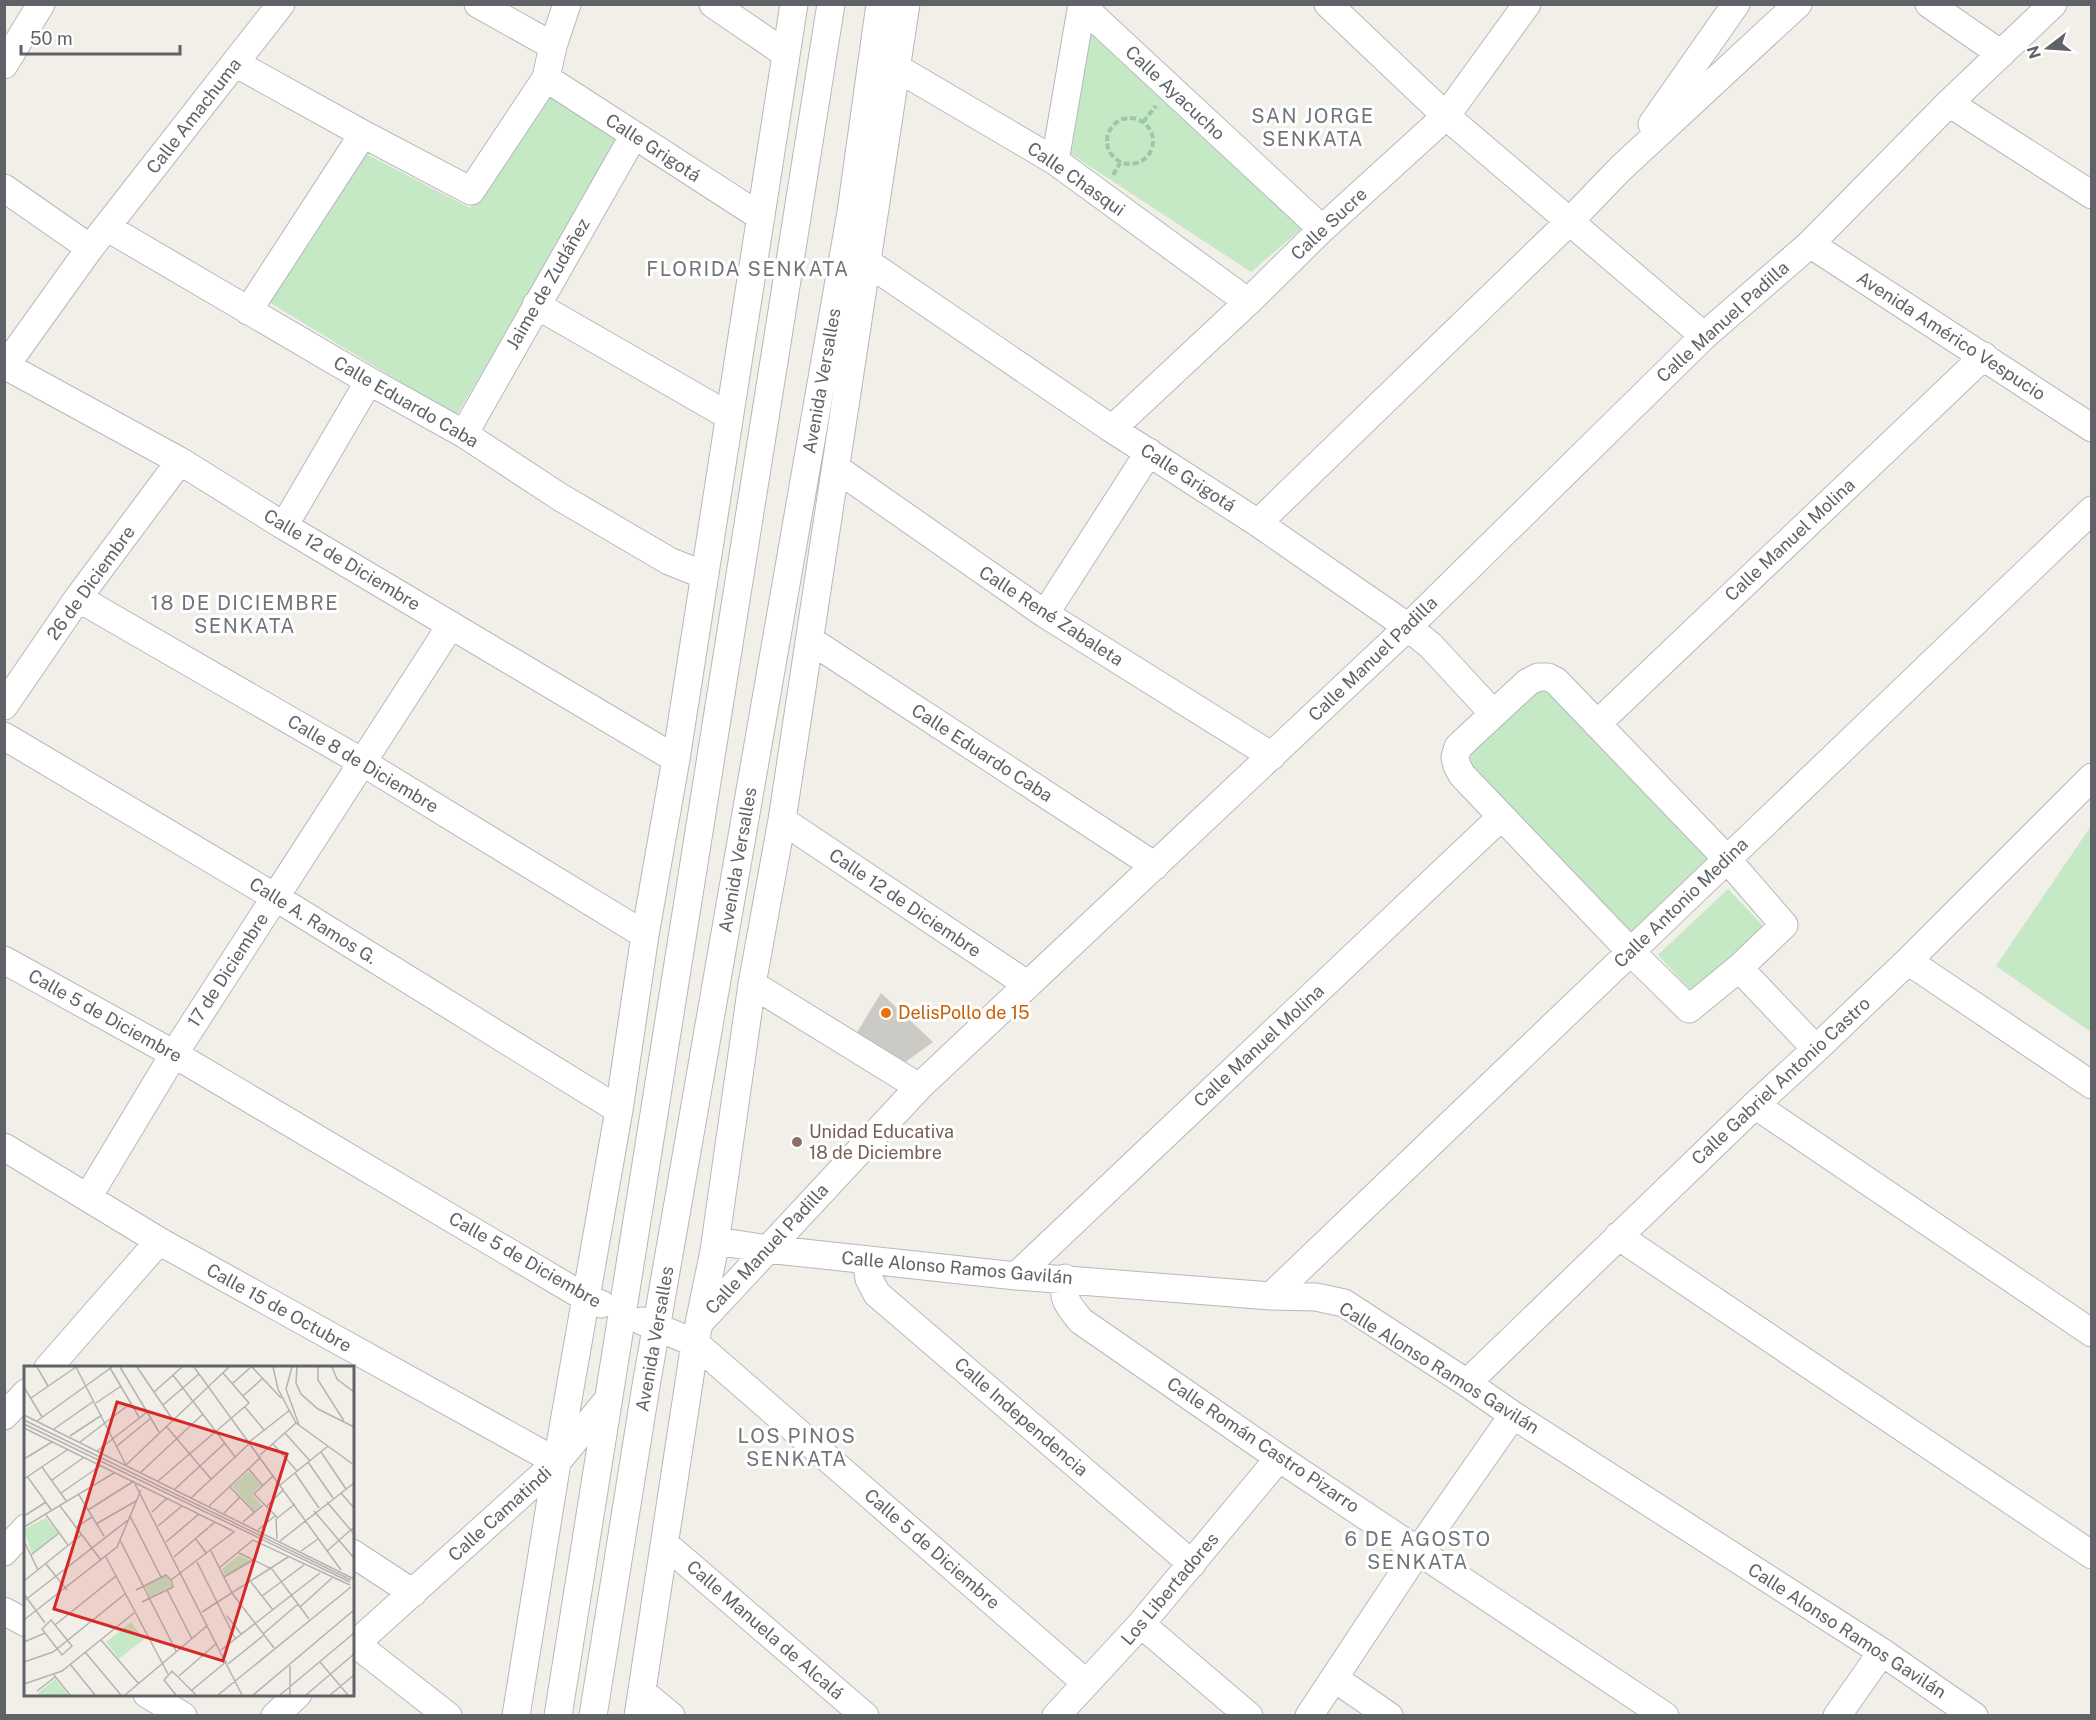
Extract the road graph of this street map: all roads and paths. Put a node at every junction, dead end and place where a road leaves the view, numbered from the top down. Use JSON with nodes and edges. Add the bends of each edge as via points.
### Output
{"nodes":[{"id":1,"x":41,"y":4,"type":"edge"},
{"id":2,"x":281,"y":4,"type":"edge"},
{"id":3,"x":478,"y":4,"type":"edge"},
{"id":4,"x":567,"y":4,"type":"edge"},
{"id":5,"x":713,"y":4,"type":"edge"},
{"id":6,"x":794,"y":4,"type":"edge"},
{"id":7,"x":831,"y":4,"type":"edge"},
{"id":8,"x":880,"y":4,"type":"edge"},
{"id":9,"x":906,"y":4,"type":"edge"},
{"id":10,"x":1328,"y":4,"type":"edge"},
{"id":11,"x":1527,"y":4,"type":"edge"},
{"id":12,"x":1736,"y":4,"type":"edge"},
{"id":13,"x":1798,"y":4,"type":"edge"},
{"id":14,"x":1929,"y":4,"type":"edge"},
{"id":15,"x":2054,"y":4,"type":"edge"},
{"id":16,"x":1082,"y":5,"type":"edge"},
{"id":17,"x":554,"y":46,"type":"junction"},
{"id":18,"x":786,"y":54,"type":"junction"},
{"id":19,"x":2001,"y":54,"type":"junction"},
{"id":20,"x":235,"y":63,"type":"junction"},
{"id":21,"x":4,"y":65,"type":"edge"},
{"id":22,"x":897,"y":68,"type":"junction"},
{"id":23,"x":546,"y":78,"type":"junction"},
{"id":24,"x":1949,"y":103,"type":"junction"},
{"id":25,"x":1157,"y":104,"type":"dead end"},
{"id":26,"x":1446,"y":116,"type":"junction"},
{"id":27,"x":1143,"y":122,"type":"junction"},
{"id":28,"x":363,"y":134,"type":"junction"},
{"id":29,"x":634,"y":135,"type":"junction"},
{"id":30,"x":1055,"y":161,"type":"junction"},
{"id":31,"x":1120,"y":163,"type":"junction"},
{"id":32,"x":1620,"y":169,"type":"junction"},
{"id":33,"x":1110,"y":180,"type":"dead end"},
{"id":34,"x":4,"y":188,"type":"edge"},
{"id":35,"x":2091,"y":195,"type":"edge"},
{"id":36,"x":761,"y":217,"type":"junction"},
{"id":37,"x":1570,"y":221,"type":"junction"},
{"id":38,"x":1322,"y":229,"type":"junction"},
{"id":39,"x":99,"y":238,"type":"junction"},
{"id":40,"x":1809,"y":244,"type":"junction"},
{"id":41,"x":867,"y":262,"type":"junction"},
{"id":42,"x":1248,"y":302,"type":"junction"},
{"id":43,"x":536,"y":305,"type":"junction"},
{"id":44,"x":248,"y":311,"type":"junction"},
{"id":45,"x":1704,"y":336,"type":"junction"},
{"id":46,"x":1984,"y":356,"type":"junction"},
{"id":47,"x":5,"y":367,"type":"edge"},
{"id":48,"x":369,"y":381,"type":"junction"},
{"id":49,"x":729,"y":416,"type":"junction"},
{"id":50,"x":2091,"y":428,"type":"edge"},
{"id":51,"x":1112,"y":429,"type":"junction"},
{"id":52,"x":464,"y":434,"type":"junction"},
{"id":53,"x":1149,"y":452,"type":"junction"},
{"id":54,"x":180,"y":461,"type":"junction"},
{"id":55,"x":836,"y":468,"type":"junction"},
{"id":56,"x":2091,"y":510,"type":"edge"},
{"id":57,"x":1258,"y":523,"type":"junction"},
{"id":58,"x":284,"y":526,"type":"junction"},
{"id":59,"x":704,"y":575,"type":"junction"},
{"id":60,"x":78,"y":598,"type":"junction"},
{"id":61,"x":1045,"y":614,"type":"junction"},
{"id":62,"x":451,"y":625,"type":"junction"},
{"id":63,"x":1408,"y":627,"type":"junction"},
{"id":64,"x":810,"y":640,"type":"junction"},
{"id":65,"x":4,"y":706,"type":"edge"},
{"id":66,"x":1493,"y":713,"type":"junction"},
{"id":67,"x":1597,"y":724,"type":"junction"},
{"id":68,"x":4,"y":736,"type":"edge"},
{"id":69,"x":1272,"y":756,"type":"junction"},
{"id":70,"x":676,"y":759,"type":"junction"},
{"id":71,"x":362,"y":762,"type":"junction"},
{"id":72,"x":2091,"y":777,"type":"edge"},
{"id":73,"x":1501,"y":817,"type":"junction"},
{"id":74,"x":782,"y":820,"type":"junction"},
{"id":75,"x":1726,"y":858,"type":"junction"},
{"id":76,"x":1155,"y":866,"type":"junction"},
{"id":77,"x":275,"y":897,"type":"junction"},
{"id":78,"x":645,"y":935,"type":"junction"},
{"id":79,"x":1631,"y":952,"type":"junction"},
{"id":80,"x":4,"y":960,"type":"edge"},
{"id":81,"x":1908,"y":961,"type":"junction"},
{"id":82,"x":1739,"y":968,"type":"junction"},
{"id":83,"x":752,"y":984,"type":"junction"},
{"id":84,"x":1028,"y":985,"type":"junction"},
{"id":85,"x":1816,"y":1050,"type":"junction"},
{"id":86,"x":174,"y":1054,"type":"junction"},
{"id":87,"x":2091,"y":1085,"type":"edge"},
{"id":88,"x":919,"y":1087,"type":"junction"},
{"id":89,"x":1755,"y":1105,"type":"junction"},
{"id":90,"x":619,"y":1110,"type":"junction"},
{"id":91,"x":6,"y":1152,"type":"edge"},
{"id":92,"x":88,"y":1197,"type":"junction"},
{"id":93,"x":1618,"y":1236,"type":"junction"},
{"id":94,"x":159,"y":1241,"type":"junction"},
{"id":95,"x":716,"y":1241,"type":"junction"},
{"id":96,"x":767,"y":1249,"type":"junction"},
{"id":97,"x":866,"y":1260,"type":"junction"},
{"id":98,"x":1016,"y":1276,"type":"junction"},
{"id":99,"x":1065,"y":1278,"type":"junction"},
{"id":100,"x":1271,"y":1296,"type":"junction"},
{"id":101,"x":586,"y":1298,"type":"junction"},
{"id":102,"x":621,"y":1312,"type":"junction"},
{"id":103,"x":657,"y":1327,"type":"junction"},
{"id":104,"x":698,"y":1332,"type":"junction"},
{"id":105,"x":2091,"y":1333,"type":"edge"},
{"id":106,"x":58,"y":1365,"type":"edge"},
{"id":107,"x":1467,"y":1383,"type":"junction"},
{"id":108,"x":646,"y":1386,"type":"junction"},
{"id":109,"x":607,"y":1401,"type":"junction"},
{"id":110,"x":1513,"y":1415,"type":"junction"},
{"id":111,"x":1279,"y":1458,"type":"junction"},
{"id":112,"x":557,"y":1462,"type":"junction"},
{"id":113,"x":24,"y":1530,"type":"edge"},
{"id":114,"x":665,"y":1544,"type":"junction"},
{"id":115,"x":1418,"y":1551,"type":"junction"},
{"id":116,"x":4,"y":1552,"type":"edge"},
{"id":117,"x":354,"y":1554,"type":"edge"},
{"id":118,"x":2091,"y":1555,"type":"edge"},
{"id":119,"x":1192,"y":1564,"type":"junction"},
{"id":120,"x":413,"y":1593,"type":"junction"},
{"id":121,"x":4,"y":1611,"type":"edge"},
{"id":122,"x":24,"y":1622,"type":"edge"},
{"id":123,"x":1141,"y":1624,"type":"junction"},
{"id":124,"x":354,"y":1644,"type":"edge"},
{"id":125,"x":1882,"y":1652,"type":"junction"},
{"id":126,"x":1334,"y":1678,"type":"junction"},
{"id":127,"x":1086,"y":1683,"type":"junction"},
{"id":128,"x":149,"y":1696,"type":"edge"},
{"id":129,"x":297,"y":1696,"type":"edge"},
{"id":130,"x":640,"y":1704,"type":"edge"},
{"id":131,"x":183,"y":1716,"type":"edge"},
{"id":132,"x":275,"y":1716,"type":"edge"},
{"id":133,"x":448,"y":1716,"type":"edge"},
{"id":134,"x":516,"y":1716,"type":"edge"},
{"id":135,"x":558,"y":1716,"type":"edge"},
{"id":136,"x":593,"y":1716,"type":"edge"},
{"id":137,"x":671,"y":1716,"type":"edge"},
{"id":138,"x":866,"y":1716,"type":"edge"},
{"id":139,"x":1056,"y":1716,"type":"edge"},
{"id":140,"x":1249,"y":1716,"type":"edge"},
{"id":141,"x":1309,"y":1716,"type":"edge"},
{"id":142,"x":1389,"y":1716,"type":"edge"},
{"id":143,"x":1665,"y":1716,"type":"edge"},
{"id":144,"x":1837,"y":1716,"type":"edge"},
{"id":145,"x":1974,"y":1716,"type":"edge"}],
"edges":[{"from":1,"to":21,"type":"street"},
{"from":2,"to":20,"type":"street","name":"Calle Amachuma"},
{"from":3,"to":17,"type":"street"},
{"from":4,"to":17,"type":"street"},
{"from":5,"to":18,"type":"street"},
{"from":6,"to":18,"type":"street"},
{"from":7,"to":102,"type":"street","name":"Avenida Versalles"},
{"from":8,"to":103,"type":"street","name":"Avenida Versalles","via":[[849,224]]},
{"from":9,"to":22,"type":"street","name":"Avenida Versalles"},
{"from":10,"to":26,"type":"street"},
{"from":11,"to":26,"type":"street","name":"Calle Sucre"},
{"from":12,"to":32,"type":"street"},
{"from":13,"to":32,"type":"street"},
{"from":14,"to":19,"type":"street"},
{"from":15,"to":19,"type":"street","name":"Calle Manuel Padilla"},
{"from":16,"to":30,"type":"street"},
{"from":16,"to":38,"type":"street","name":"Calle Ayacucho"},
{"from":17,"to":23,"type":"street"},
{"from":18,"to":36,"type":"street"},
{"from":19,"to":24,"type":"street","name":"Calle Manuel Padilla"},
{"from":20,"to":28,"type":"street"},
{"from":20,"to":39,"type":"street","name":"Calle Amachuma"},
{"from":22,"to":30,"type":"street","name":"Calle Chasqui"},
{"from":22,"to":41,"type":"street","name":"Avenida Versalles"},
{"from":23,"to":28,"type":"street","via":[[471,191]]},
{"from":23,"to":29,"type":"street","name":"Calle Grigotá"},
{"from":24,"to":35,"type":"street"},
{"from":24,"to":40,"type":"street","name":"Calle Manuel Padilla"},
{"from":25,"to":27,"type":"path"},
{"from":26,"to":37,"type":"street"},
{"from":26,"to":38,"type":"street","name":"Calle Sucre"},
{"from":27,"to":31,"type":"path","via":[[1154,142],[1149,156],[1136,164]]},
{"from":27,"to":31,"type":"path","via":[[1122,119],[1110,129],[1109,152]]},
{"from":28,"to":44,"type":"street"},
{"from":29,"to":36,"type":"street","name":"Calle Grigotá"},
{"from":29,"to":43,"type":"street","name":"Jaime de Zudáñez"},
{"from":30,"to":42,"type":"street","name":"Calle Chasqui"},
{"from":31,"to":33,"type":"path"},
{"from":32,"to":37,"type":"street"},
{"from":34,"to":39,"type":"street","name":"Calle Eduardo Caba"},
{"from":36,"to":49,"type":"street"},
{"from":37,"to":45,"type":"street"},
{"from":37,"to":57,"type":"street"},
{"from":38,"to":42,"type":"street","name":"Calle Sucre"},
{"from":39,"to":44,"type":"street","name":"Calle Eduardo Caba"},
{"from":39,"to":47,"type":"street","name":"Calle Amachuma"},
{"from":40,"to":45,"type":"street","name":"Calle Manuel Padilla"},
{"from":40,"to":46,"type":"street","name":"Avenida Américo Vespucio"},
{"from":41,"to":51,"type":"street","name":"Calle Grigotá"},
{"from":41,"to":55,"type":"street","name":"Avenida Versalles"},
{"from":42,"to":51,"type":"street","name":"Calle Sucre"},
{"from":43,"to":49,"type":"street"},
{"from":43,"to":52,"type":"street","name":"Jaime de Zudáñez"},
{"from":44,"to":48,"type":"street","name":"Calle Eduardo Caba"},
{"from":45,"to":63,"type":"street","name":"Calle Manuel Padilla"},
{"from":46,"to":50,"type":"street","name":"Avenida Américo Vespucio"},
{"from":46,"to":67,"type":"street","name":"Calle Manuel Molina"},
{"from":47,"to":54,"type":"street","name":"Calle 12 de Diciembre"},
{"from":48,"to":52,"type":"street","name":"Calle Eduardo Caba"},
{"from":48,"to":58,"type":"street"},
{"from":49,"to":59,"type":"street"},
{"from":51,"to":53,"type":"street","name":"Calle Grigotá"},
{"from":52,"to":59,"type":"street","name":"Calle Eduardo Caba","via":[[560,497],[669,561]]},
{"from":53,"to":57,"type":"street","name":"Calle Grigotá"},
{"from":53,"to":61,"type":"street"},
{"from":54,"to":58,"type":"street","name":"Calle 12 de Diciembre"},
{"from":54,"to":60,"type":"street","name":"26 de Diciembre"},
{"from":55,"to":61,"type":"street","name":"Calle René Zabaleta"},
{"from":55,"to":64,"type":"street","name":"Avenida Versalles"},
{"from":56,"to":75,"type":"street","name":"Calle Antonio Medina"},
{"from":57,"to":63,"type":"street","name":"Calle Grigotá"},
{"from":58,"to":62,"type":"street","name":"Calle 12 de Diciembre"},
{"from":59,"to":70,"type":"street"},
{"from":60,"to":65,"type":"street","name":"26 de Diciembre"},
{"from":60,"to":71,"type":"street","name":"Calle 8 de Diciembre"},
{"from":61,"to":69,"type":"street","name":"Calle René Zabaleta"},
{"from":62,"to":70,"type":"street","name":"Calle 12 de Diciembre"},
{"from":62,"to":71,"type":"street","name":"17 de Diciembre"},
{"from":63,"to":66,"type":"street","name":"Calle Grigotá","via":[[1431,646]]},
{"from":63,"to":69,"type":"street","name":"Calle Manuel Padilla"},
{"from":64,"to":74,"type":"street","name":"Avenida Versalles"},
{"from":64,"to":76,"type":"street","name":"Calle Eduardo Caba"},
{"from":66,"to":67,"type":"street","via":[[1527,682],[1548,677]]},
{"from":66,"to":73,"type":"street","via":[[1458,747],[1455,757],[1462,776]]},
{"from":67,"to":75,"type":"street"},
{"from":68,"to":77,"type":"street","name":"Calle A. Ramos G."},
{"from":69,"to":76,"type":"street","name":"Calle Manuel Padilla"},
{"from":70,"to":78,"type":"street"},
{"from":71,"to":77,"type":"street","name":"17 de Diciembre"},
{"from":71,"to":78,"type":"street","name":"Calle 8 de Diciembre"},
{"from":72,"to":81,"type":"street","name":"Calle Gabriel Antonio Castro"},
{"from":73,"to":79,"type":"street"},
{"from":73,"to":98,"type":"street","name":"Calle Manuel Molina"},
{"from":74,"to":83,"type":"street","name":"Avenida Versalles"},
{"from":74,"to":84,"type":"street","name":"Calle 12 de Diciembre"},
{"from":75,"to":79,"type":"street","name":"Calle Antonio Medina"},
{"from":75,"to":82,"type":"street","via":[[1784,925]]},
{"from":76,"to":84,"type":"street","name":"Calle Manuel Padilla"},
{"from":77,"to":86,"type":"street","name":"17 de Diciembre"},
{"from":77,"to":90,"type":"street","name":"Calle A. Ramos G."},
{"from":78,"to":90,"type":"street"},
{"from":79,"to":82,"type":"street","via":[[1689,1010]]},
{"from":79,"to":100,"type":"street","name":"Calle Antonio Medina"},
{"from":80,"to":86,"type":"street","name":"Calle 5 de Diciembre"},
{"from":81,"to":85,"type":"street","name":"Calle Gabriel Antonio Castro"},
{"from":81,"to":87,"type":"street"},
{"from":82,"to":85,"type":"street"},
{"from":83,"to":88,"type":"street"},
{"from":83,"to":95,"type":"street","name":"Avenida Versalles"},
{"from":84,"to":88,"type":"street","name":"Calle Manuel Padilla"},
{"from":85,"to":89,"type":"street","name":"Calle Gabriel Antonio Castro"},
{"from":86,"to":92,"type":"street","name":"17 de Diciembre"},
{"from":86,"to":101,"type":"street","name":"Calle 5 de Diciembre"},
{"from":88,"to":96,"type":"street","name":"Calle Manuel Padilla"},
{"from":89,"to":93,"type":"street","name":"Calle Gabriel Antonio Castro"},
{"from":89,"to":105,"type":"street"},
{"from":90,"to":101,"type":"street"},
{"from":91,"to":92,"type":"street","name":"Calle 15 de Octubre"},
{"from":92,"to":94,"type":"street","name":"Calle 15 de Octubre"},
{"from":93,"to":107,"type":"street","name":"Calle Gabriel Antonio Castro"},
{"from":93,"to":118,"type":"street"},
{"from":94,"to":106,"type":"street"},
{"from":94,"to":112,"type":"street","name":"Calle 15 de Octubre"},
{"from":95,"to":96,"type":"street","name":"Calle Alonso Ramos Gavilán"},
{"from":95,"to":104,"type":"street","name":"Avenida Versalles"},
{"from":96,"to":97,"type":"street","name":"Calle Alonso Ramos Gavilán"},
{"from":96,"to":104,"type":"street","name":"Calle Manuel Padilla"},
{"from":97,"to":98,"type":"street","name":"Calle Alonso Ramos Gavilán"},
{"from":97,"to":119,"type":"street","name":"Calle Independencia","via":[[877,1294]]},
{"from":98,"to":99,"type":"street","name":"Calle Alonso Ramos Gavilán"},
{"from":99,"to":100,"type":"street","name":"Calle Alonso Ramos Gavilán"},
{"from":99,"to":111,"type":"street","name":"Calle Román Castro Pizarro","via":[[1063,1292],[1067,1304],[1081,1321]]},
{"from":100,"to":107,"type":"street","name":"Calle Alonso Ramos Gavilán","via":[[1316,1297],[1344,1304]]},
{"from":101,"to":102,"type":"street","name":"Calle 5 de Diciembre"},
{"from":101,"to":112,"type":"street"},
{"from":102,"to":103,"type":"street","name":"Calle 5 de Diciembre"},
{"from":102,"to":109,"type":"street","name":"Avenida Versalles"},
{"from":103,"to":104,"type":"street","name":"Calle 5 de Diciembre"},
{"from":103,"to":108,"type":"street","name":"Avenida Versalles"},
{"from":104,"to":114,"type":"street","name":"Avenida Versalles"},
{"from":104,"to":127,"type":"street","name":"Calle 5 de Diciembre"},
{"from":107,"to":110,"type":"street","name":"Calle Alonso Ramos Gavilán"},
{"from":108,"to":109,"type":"street","name":"Calle Camatindi"},
{"from":108,"to":136,"type":"street","name":"Avenida Versalles"},
{"from":109,"to":112,"type":"street","name":"Calle Camatindi"},
{"from":109,"to":135,"type":"street","name":"Avenida Versalles"},
{"from":110,"to":115,"type":"street"},
{"from":110,"to":125,"type":"street","name":"Calle Alonso Ramos Gavilán"},
{"from":111,"to":115,"type":"street","name":"Calle Román Castro Pizarro"},
{"from":111,"to":119,"type":"street","name":"Los Libertadores"},
{"from":112,"to":120,"type":"street","name":"Calle Camatindi"},
{"from":112,"to":134,"type":"street"},
{"from":113,"to":116,"type":"street"},
{"from":114,"to":130,"type":"street","name":"Avenida Versalles"},
{"from":114,"to":138,"type":"street","name":"Calle Manuela de Alcalá"},
{"from":115,"to":126,"type":"street"},
{"from":115,"to":143,"type":"street","name":"Calle Román Castro Pizarro"},
{"from":117,"to":120,"type":"street"},
{"from":119,"to":123,"type":"street","name":"Los Libertadores"},
{"from":120,"to":124,"type":"street","name":"Calle Camatindi"},
{"from":121,"to":122,"type":"street"},
{"from":123,"to":127,"type":"street","name":"Los Libertadores"},
{"from":123,"to":140,"type":"street"},
{"from":124,"to":133,"type":"street"},
{"from":125,"to":144,"type":"street"},
{"from":125,"to":145,"type":"street","name":"Calle Alonso Ramos Gavilán"},
{"from":126,"to":141,"type":"street"},
{"from":126,"to":142,"type":"street"},
{"from":127,"to":139,"type":"street","name":"Los Libertadores"},
{"from":128,"to":131,"type":"street"},
{"from":129,"to":132,"type":"street"},
{"from":130,"to":137,"type":"street"}]}
